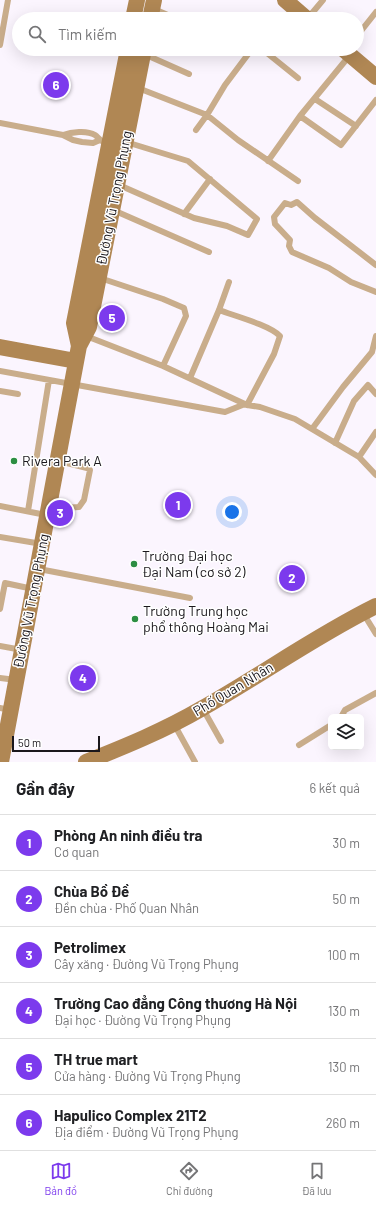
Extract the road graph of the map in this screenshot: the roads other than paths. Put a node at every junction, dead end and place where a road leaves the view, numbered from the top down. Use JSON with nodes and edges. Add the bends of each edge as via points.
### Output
{"nodes":[{"id":1,"x":8,"y":0,"type":"edge"},
{"id":2,"x":137,"y":0,"type":"edge"},
{"id":3,"x":285,"y":0,"type":"edge"},
{"id":4,"x":323,"y":0,"type":"edge"},
{"id":5,"x":134,"y":12,"type":"edge"},
{"id":6,"x":299,"y":12,"type":"edge"},
{"id":7,"x":313,"y":12,"type":"edge"},
{"id":8,"x":376,"y":12,"type":"edge"},
{"id":9,"x":364,"y":27,"type":"edge"},
{"id":10,"x":0,"y":45,"type":"edge"},
{"id":11,"x":136,"y":56,"type":"edge"},
{"id":12,"x":138,"y":56,"type":"edge"},
{"id":13,"x":151,"y":56,"type":"edge"},
{"id":14,"x":247,"y":56,"type":"edge"},
{"id":15,"x":271,"y":56,"type":"edge"},
{"id":16,"x":344,"y":56,"type":"edge"},
{"id":17,"x":353,"y":56,"type":"edge"},
{"id":18,"x":189,"y":74,"type":"dead end"},
{"id":19,"x":376,"y":77,"type":"edge"},
{"id":20,"x":298,"y":78,"type":"dead end"},
{"id":21,"x":136,"y":87,"type":"junction"},
{"id":22,"x":315,"y":99,"type":"junction"},
{"id":23,"x":376,"y":100,"type":"edge"},
{"id":24,"x":207,"y":115,"type":"junction"},
{"id":25,"x":300,"y":116,"type":"junction"},
{"id":26,"x":0,"y":123,"type":"edge"},
{"id":27,"x":356,"y":126,"type":"junction"},
{"id":28,"x":196,"y":130,"type":"dead end"},
{"id":29,"x":63,"y":135,"type":"junction"},
{"id":30,"x":112,"y":142,"type":"junction"},
{"id":31,"x":268,"y":161,"type":"junction"},
{"id":32,"x":210,"y":179,"type":"junction"},
{"id":33,"x":298,"y":181,"type":"dead end"},
{"id":34,"x":117,"y":184,"type":"junction"},
{"id":35,"x":112,"y":209,"type":"junction"},
{"id":36,"x":184,"y":214,"type":"junction"},
{"id":37,"x":209,"y":252,"type":"dead end"},
{"id":38,"x":376,"y":265,"type":"edge"},
{"id":39,"x":98,"y":278,"type":"junction"},
{"id":40,"x":229,"y":282,"type":"dead end"},
{"id":41,"x":376,"y":292,"type":"edge"},
{"id":42,"x":219,"y":310,"type":"junction"},
{"id":43,"x":376,"y":336,"type":"edge"},
{"id":44,"x":0,"y":347,"type":"edge"},
{"id":45,"x":80,"y":348,"type":"junction"},
{"id":46,"x":163,"y":366,"type":"junction"},
{"id":47,"x":0,"y":371,"type":"edge"},
{"id":48,"x":190,"y":378,"type":"junction"},
{"id":49,"x":49,"y":380,"type":"junction"},
{"id":50,"x":72,"y":384,"type":"junction"},
{"id":51,"x":0,"y":391,"type":"edge"},
{"id":52,"x":18,"y":394,"type":"dead end"},
{"id":53,"x":376,"y":394,"type":"edge"},
{"id":54,"x":246,"y":405,"type":"junction"},
{"id":55,"x":312,"y":429,"type":"junction"},
{"id":56,"x":376,"y":432,"type":"edge"},
{"id":57,"x":335,"y":444,"type":"junction"},
{"id":58,"x":359,"y":457,"type":"junction"},
{"id":59,"x":58,"y":461,"type":"junction"},
{"id":60,"x":376,"y":474,"type":"edge"},
{"id":61,"x":0,"y":506,"type":"edge"},
{"id":62,"x":28,"y":512,"type":"junction"},
{"id":63,"x":48,"y":512,"type":"junction"},
{"id":64,"x":0,"y":537,"type":"edge"},
{"id":65,"x":42,"y":544,"type":"junction"},
{"id":66,"x":37,"y":569,"type":"junction"},
{"id":67,"x":33,"y":589,"type":"junction"},
{"id":68,"x":190,"y":598,"type":"dead end"},
{"id":69,"x":0,"y":609,"type":"edge"},
{"id":70,"x":369,"y":609,"type":"edge"},
{"id":71,"x":376,"y":634,"type":"edge"},
{"id":72,"x":0,"y":642,"type":"edge"},
{"id":73,"x":0,"y":646,"type":"edge"},
{"id":74,"x":22,"y":650,"type":"junction"},
{"id":75,"x":0,"y":678,"type":"edge"},
{"id":76,"x":16,"y":680,"type":"junction"},
{"id":77,"x":376,"y":692,"type":"edge"},
{"id":78,"x":5,"y":709,"type":"edge"},
{"id":79,"x":203,"y":709,"type":"junction"},
{"id":80,"x":343,"y":714,"type":"edge"},
{"id":81,"x":174,"y":724,"type":"junction"},
{"id":82,"x":328,"y":727,"type":"edge"},
{"id":83,"x":3,"y":735,"type":"edge"},
{"id":84,"x":220,"y":741,"type":"dead end"},
{"id":85,"x":299,"y":745,"type":"dead end"},
{"id":86,"x":1,"y":762,"type":"edge"},
{"id":87,"x":86,"y":762,"type":"edge"},
{"id":88,"x":195,"y":762,"type":"edge"}],
"edges":[{"from":1,"to":10,"type":"lane"},
{"from":2,"to":5,"type":"street"},
{"from":3,"to":6,"type":"street"},
{"from":4,"to":7,"type":"lane"},
{"from":8,"to":9,"type":"lane"},
{"from":11,"to":30,"type":"street","name":"Đường Vũ Trọng Phụng"},
{"from":12,"to":21,"type":"street","name":"Đường Vũ Trọng Phụng"},
{"from":13,"to":18,"type":"lane"},
{"from":14,"to":24,"type":"lane"},
{"from":15,"to":20,"type":"lane"},
{"from":16,"to":22,"type":"lane"},
{"from":17,"to":19,"type":"street"},
{"from":21,"to":24,"type":"lane"},
{"from":21,"to":30,"type":"street","name":"Đường Vũ Trọng Phụng"},
{"from":22,"to":25,"type":"lane"},
{"from":22,"to":27,"type":"lane"},
{"from":23,"to":27,"type":"lane"},
{"from":24,"to":28,"type":"lane"},
{"from":24,"to":31,"type":"lane"},
{"from":25,"to":27,"type":"lane","via":[[341,145]]},
{"from":25,"to":31,"type":"lane"},
{"from":26,"to":29,"type":"lane"},
{"from":29,"to":30,"type":"lane","via":[[82,142]]},
{"from":29,"to":30,"type":"lane","via":[[74,131],[95,134]]},
{"from":30,"to":32,"type":"lane","via":[[188,161]]},
{"from":30,"to":34,"type":"street","name":"Đường Vũ Trọng Phụng"},
{"from":30,"to":45,"type":"street","name":"Đường Vũ Trọng Phụng","via":[[74,323]]},
{"from":31,"to":33,"type":"lane"},
{"from":32,"to":36,"type":"lane"},
{"from":32,"to":36,"type":"lane","via":[[257,219],[248,235],[227,226]]},
{"from":34,"to":35,"type":"street","name":"Đường Vũ Trọng Phụng"},
{"from":34,"to":36,"type":"lane"},
{"from":35,"to":37,"type":"lane"},
{"from":35,"to":39,"type":"street","name":"Đường Vũ Trọng Phụng"},
{"from":38,"to":41,"type":"lane","via":[[297,202],[286,203],[274,217],[275,224],[290,240],[292,252]]},
{"from":39,"to":45,"type":"street","name":"Đường Vũ Trọng Phụng","via":[[89,327]]},
{"from":39,"to":46,"type":"lane","via":[[184,308],[186,316]]},
{"from":40,"to":42,"type":"lane"},
{"from":42,"to":48,"type":"lane"},
{"from":42,"to":54,"type":"lane","via":[[253,322],[280,336],[274,354]]},
{"from":43,"to":55,"type":"lane","via":[[372,352]]},
{"from":44,"to":45,"type":"street"},
{"from":45,"to":46,"type":"lane"},
{"from":45,"to":50,"type":"street","name":"Đường Vũ Trọng Phụng"},
{"from":46,"to":48,"type":"lane"},
{"from":47,"to":49,"type":"lane"},
{"from":48,"to":54,"type":"lane"},
{"from":49,"to":50,"type":"lane"},
{"from":49,"to":62,"type":"lane"},
{"from":50,"to":54,"type":"lane","via":[[225,412]]},
{"from":50,"to":59,"type":"street","name":"Đường Vũ Trọng Phụng"},
{"from":51,"to":52,"type":"lane"},
{"from":53,"to":57,"type":"lane","via":[[368,385],[354,401]]},
{"from":54,"to":55,"type":"lane","via":[[295,419]]},
{"from":55,"to":57,"type":"lane"},
{"from":56,"to":58,"type":"lane"},
{"from":57,"to":58,"type":"lane"},
{"from":58,"to":60,"type":"lane"},
{"from":59,"to":63,"type":"street","name":"Đường Vũ Trọng Phụng"},
{"from":59,"to":63,"type":"lane","via":[[87,468],[90,473],[84,500],[79,507]]},
{"from":61,"to":62,"type":"lane"},
{"from":62,"to":63,"type":"lane"},
{"from":63,"to":65,"type":"street","name":"Đường Vũ Trọng Phụng"},
{"from":64,"to":65,"type":"lane"},
{"from":65,"to":66,"type":"street","name":"Đường Vũ Trọng Phụng"},
{"from":66,"to":67,"type":"street","name":"Đường Vũ Trọng Phụng"},
{"from":66,"to":68,"type":"lane"},
{"from":67,"to":69,"type":"lane","via":[[5,583]]},
{"from":67,"to":74,"type":"street","name":"Đường Vũ Trọng Phụng"},
{"from":70,"to":71,"type":"lane"},
{"from":70,"to":79,"type":"street","name":"Phố Quan Nhân"},
{"from":72,"to":73,"type":"lane"},
{"from":73,"to":74,"type":"lane"},
{"from":74,"to":76,"type":"street","name":"Đường Vũ Trọng Phụng"},
{"from":75,"to":76,"type":"lane"},
{"from":76,"to":78,"type":"street","name":"Đường Vũ Trọng Phụng"},
{"from":77,"to":80,"type":"lane","via":[[345,710]]},
{"from":78,"to":83,"type":"street","name":"Đường Vũ Trọng Phụng"},
{"from":79,"to":81,"type":"street","name":"Phố Quan Nhân"},
{"from":79,"to":84,"type":"lane"},
{"from":81,"to":87,"type":"street","name":"Phố Quan Nhân","via":[[161,732]]},
{"from":81,"to":88,"type":"lane"},
{"from":82,"to":85,"type":"lane"},
{"from":83,"to":86,"type":"street","name":"Đường Vũ Trọng Phụng"}]}
